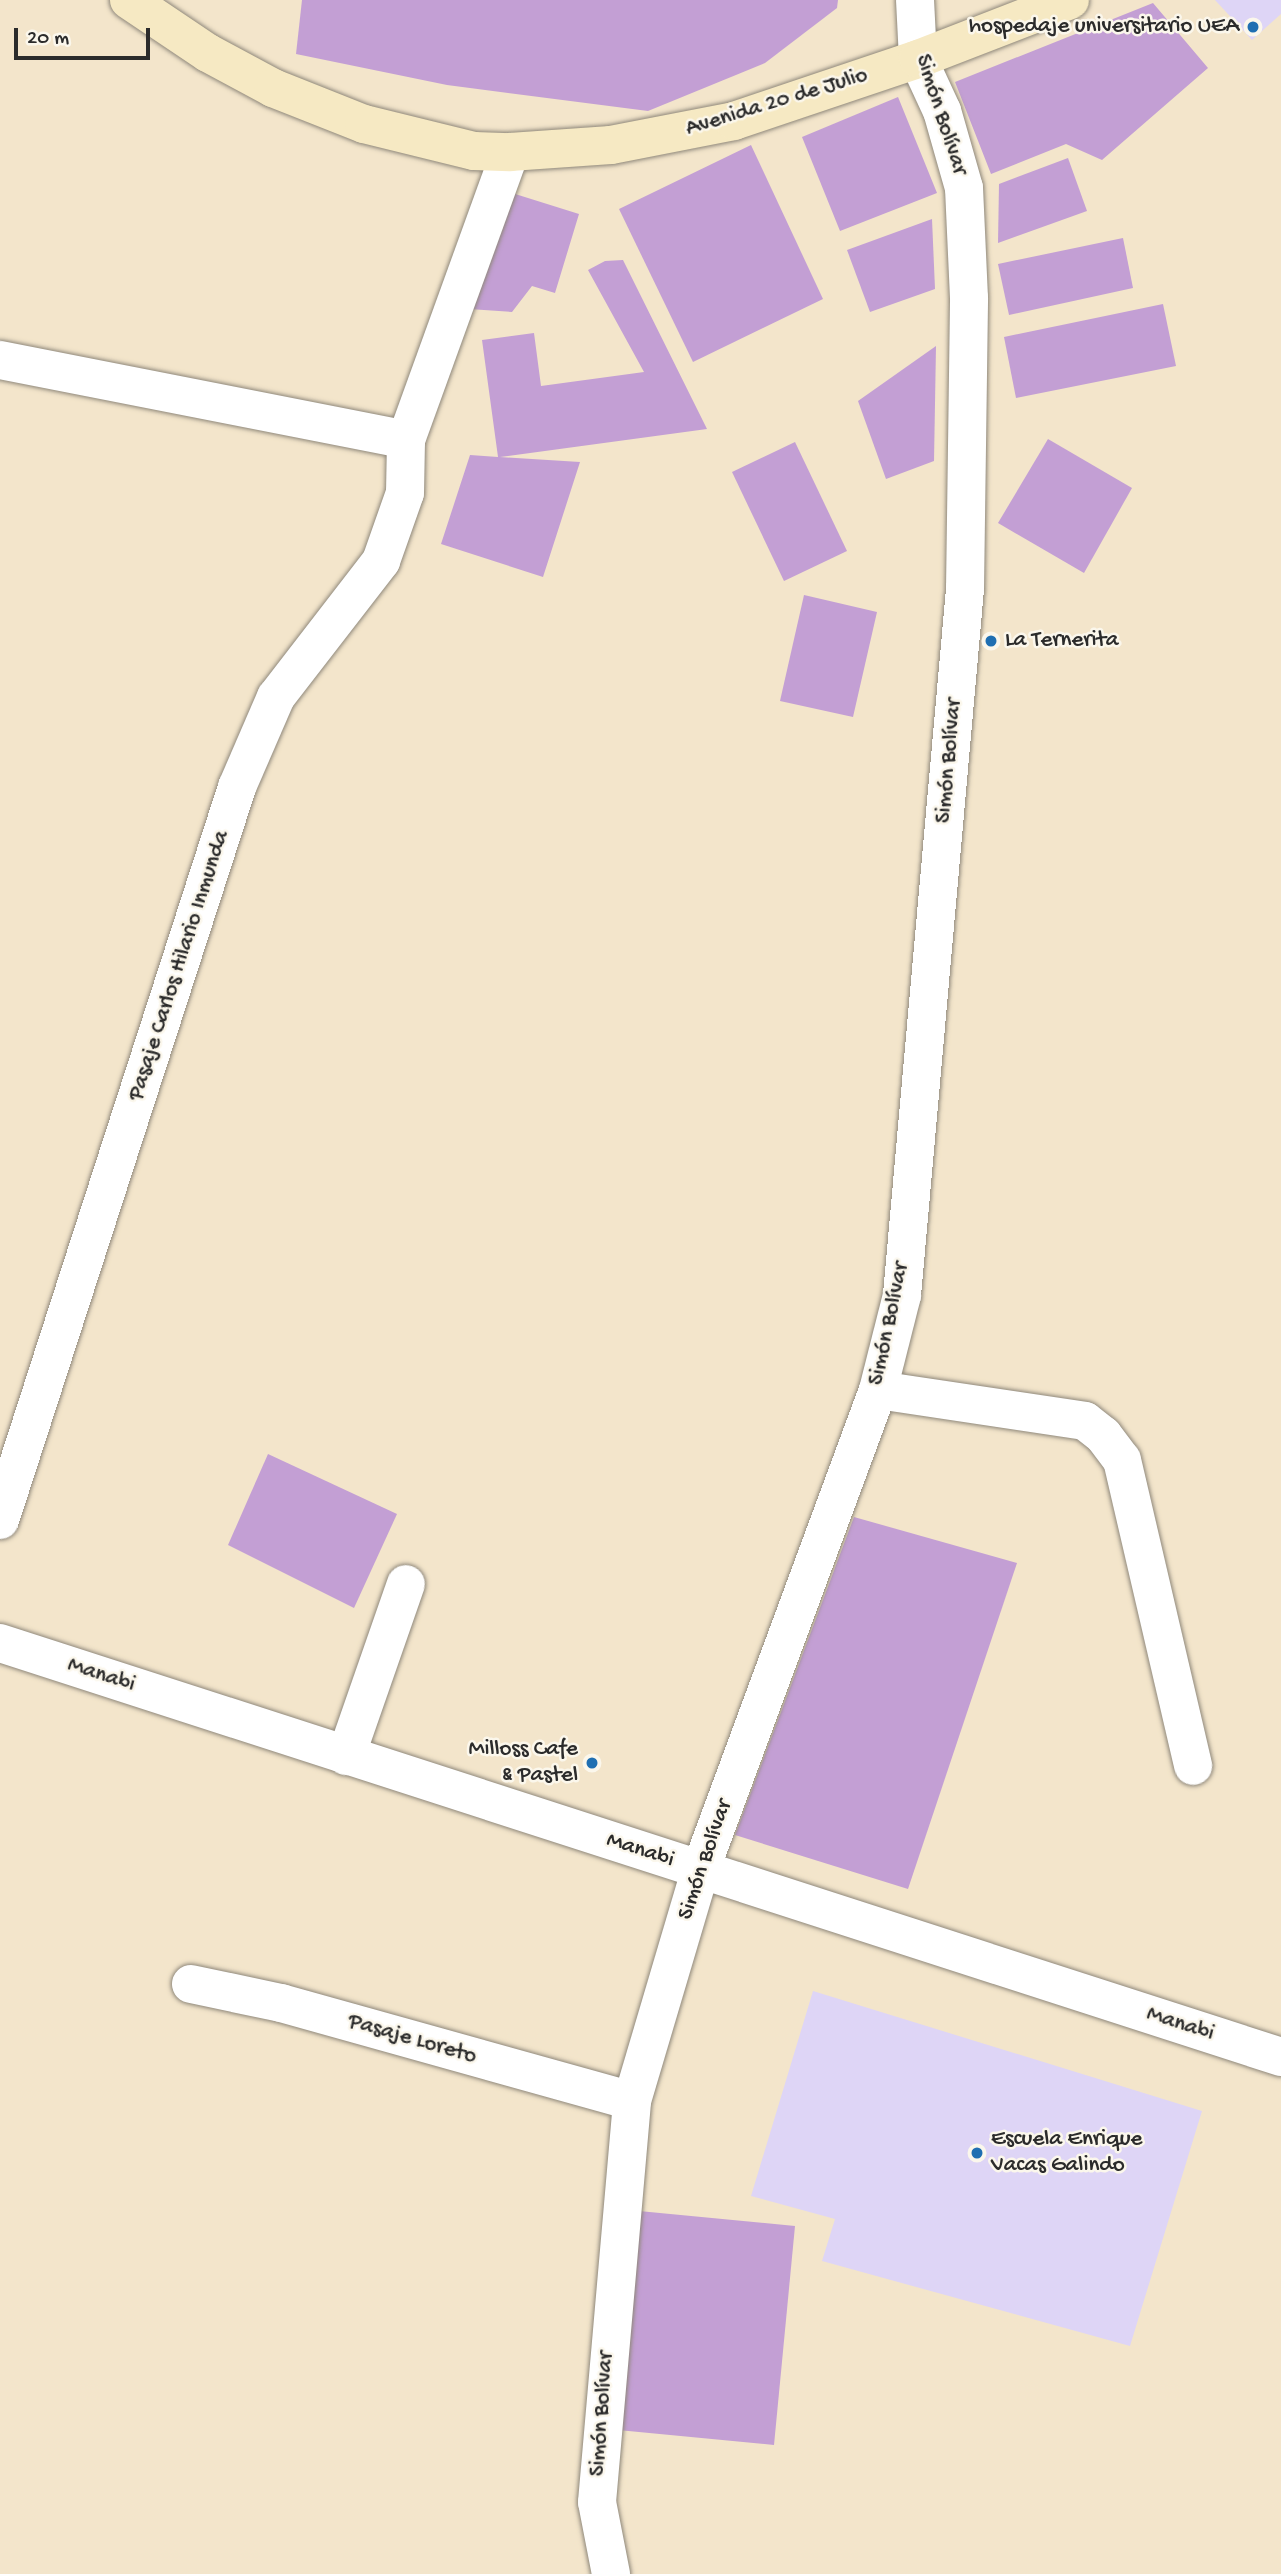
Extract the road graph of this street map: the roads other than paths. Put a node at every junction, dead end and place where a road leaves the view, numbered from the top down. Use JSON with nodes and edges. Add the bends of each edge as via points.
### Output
{"nodes":[{"id":1,"x":130,"y":0,"type":"edge"},
{"id":2,"x":915,"y":0,"type":"edge"},
{"id":3,"x":1070,"y":0,"type":"edge"},
{"id":4,"x":918,"y":59,"type":"junction"},
{"id":5,"x":510,"y":152,"type":"junction"},
{"id":6,"x":0,"y":360,"type":"edge"},
{"id":7,"x":405,"y":440,"type":"junction"},
{"id":8,"x":878,"y":1390,"type":"junction"},
{"id":9,"x":0,"y":1521,"type":"edge"},
{"id":10,"x":406,"y":1584,"type":"dead end"},
{"id":11,"x":0,"y":1643,"type":"edge"},
{"id":12,"x":346,"y":1756,"type":"junction"},
{"id":13,"x":1194,"y":1766,"type":"dead end"},
{"id":14,"x":700,"y":1871,"type":"junction"},
{"id":15,"x":191,"y":1984,"type":"dead end"},
{"id":16,"x":1281,"y":2057,"type":"edge"},
{"id":17,"x":632,"y":2101,"type":"junction"},
{"id":18,"x":611,"y":2574,"type":"edge"}],
"edges":[{"from":1,"to":5,"type":"main road","name":"Avenida 20 de Julio","via":[[208,53],[273,88],[364,124],[474,151]]},
{"from":2,"to":4,"type":"street","name":"Simón Bolívar"},
{"from":3,"to":4,"type":"main road","name":"Avenida 20 de Julio"},
{"from":4,"to":5,"type":"main road","name":"Avenida 20 de Julio","via":[[734,121],[611,145]]},
{"from":4,"to":8,"type":"street","name":"Simón Bolívar","via":[[942,111],[964,188],[969,298],[965,589],[902,1295]]},
{"from":5,"to":7,"type":"street"},
{"from":6,"to":7,"type":"street"},
{"from":7,"to":9,"type":"street","name":"Pasaje Carlos Hilario Inmunda","via":[[405,493],[381,561],[276,697],[237,787]]},
{"from":8,"to":13,"type":"street","via":[[1085,1421],[1103,1435],[1122,1460]]},
{"from":8,"to":14,"type":"street","name":"Simón Bolívar"},
{"from":10,"to":12,"type":"street"},
{"from":11,"to":12,"type":"street","name":"Manabi"},
{"from":12,"to":14,"type":"street","name":"Manabi"},
{"from":14,"to":16,"type":"street","name":"Manabi"},
{"from":14,"to":17,"type":"street","name":"Simón Bolívar"},
{"from":15,"to":17,"type":"street","name":"Pasaje Loreto","via":[[281,2003]]},
{"from":17,"to":18,"type":"street","name":"Simón Bolívar","via":[[597,2502]]}]}
